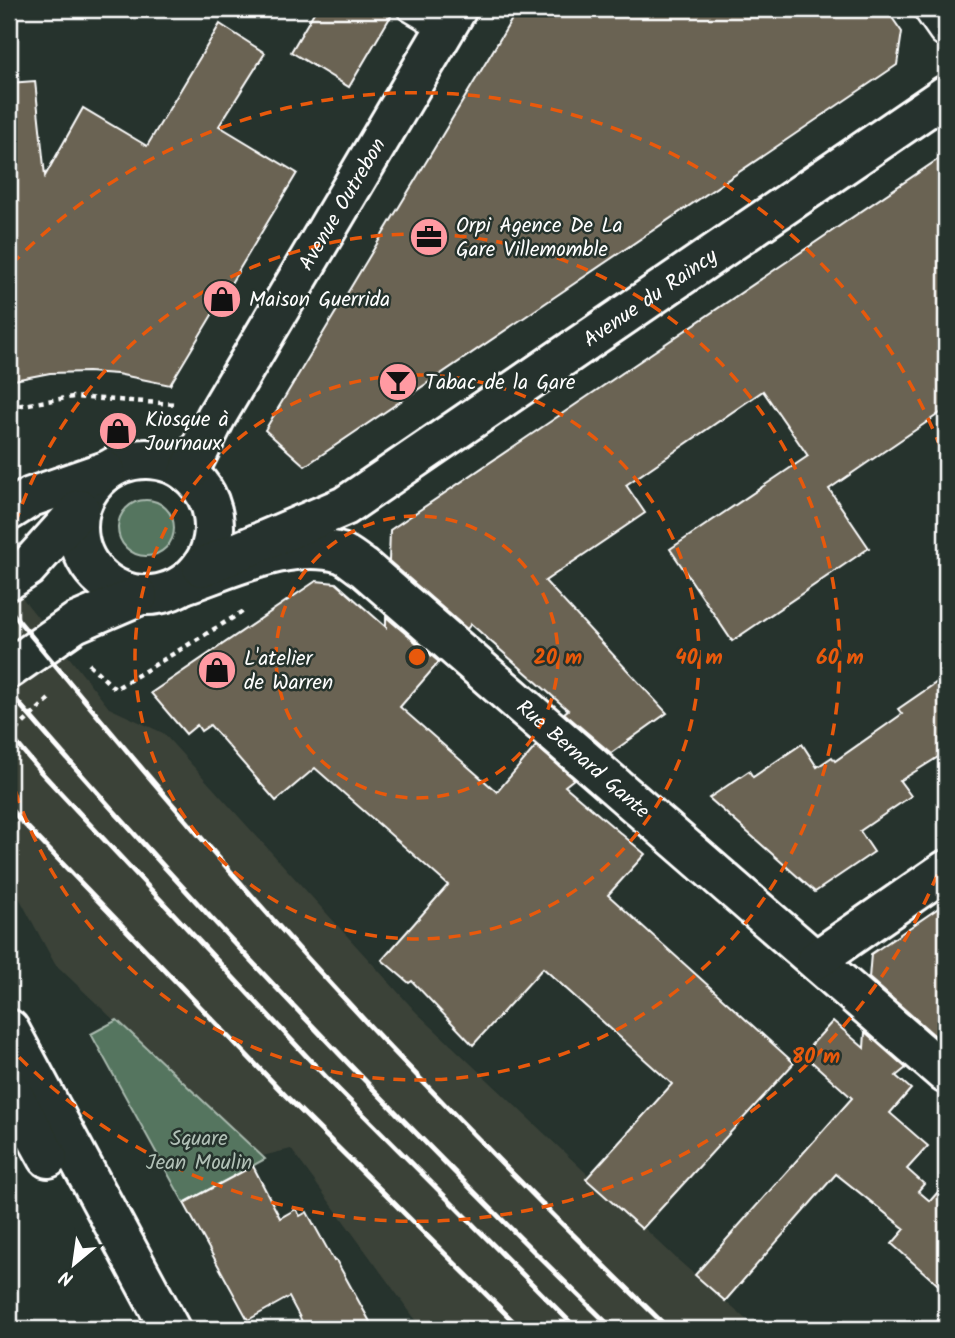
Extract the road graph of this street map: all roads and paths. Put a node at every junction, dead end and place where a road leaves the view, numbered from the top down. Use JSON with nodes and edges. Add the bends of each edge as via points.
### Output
{"nodes":[{"id":1,"x":409,"y":9,"type":"edge"},
{"id":2,"x":932,"y":9,"type":"edge"},
{"id":3,"x":450,"y":19,"type":"edge"},
{"id":4,"x":946,"y":29,"type":"edge"},
{"id":5,"x":946,"y":95,"type":"edge"},
{"id":6,"x":9,"y":407,"type":"edge"},
{"id":7,"x":216,"y":417,"type":"junction"},
{"id":8,"x":106,"y":471,"type":"junction"},
{"id":9,"x":188,"y":473,"type":"junction"},
{"id":10,"x":16,"y":498,"type":"edge"},
{"id":11,"x":80,"y":509,"type":"junction"},
{"id":12,"x":193,"y":576,"type":"junction"},
{"id":13,"x":9,"y":580,"type":"edge"},
{"id":14,"x":138,"y":596,"type":"junction"},
{"id":15,"x":9,"y":669,"type":"edge"},
{"id":16,"x":946,"y":870,"type":"edge"},
{"id":17,"x":816,"y":960,"type":"junction"},
{"id":18,"x":9,"y":1029,"type":"edge"},
{"id":19,"x":946,"y":1074,"type":"edge"},
{"id":20,"x":9,"y":1087,"type":"edge"},
{"id":21,"x":141,"y":1329,"type":"edge"},
{"id":22,"x":170,"y":1329,"type":"edge"}],
"edges":[{"from":1,"to":3,"type":"lane"},
{"from":2,"to":4,"type":"street"},
{"from":3,"to":7,"type":"main road","name":"Avenue Outrebon"},
{"from":5,"to":12,"type":"main road","name":"Avenue du Raincy","via":[[345,506]]},
{"from":6,"to":7,"type":"path","via":[[73,397],[193,405]]},
{"from":7,"to":9,"type":"main road","name":"Avenue Outrebon"},
{"from":8,"to":9,"type":"main road","via":[[127,461],[149,459]]},
{"from":8,"to":10,"type":"main road"},
{"from":8,"to":11,"type":"main road","via":[[85,494]]},
{"from":9,"to":12,"type":"main road","via":[[211,507],[214,528],[211,548]]},
{"from":11,"to":13,"type":"main road","via":[[27,568]]},
{"from":11,"to":14,"type":"main road","via":[[77,532],[83,555],[96,574],[115,588]]},
{"from":12,"to":14,"type":"main road","via":[[154,596]]},
{"from":12,"to":17,"type":"main road","name":"Rue Bernard Gante","via":[[285,551],[313,548],[343,554]]},
{"from":14,"to":15,"type":"main road","via":[[75,623]]},
{"from":16,"to":17,"type":"main road"},
{"from":17,"to":19,"type":"main road","name":"Rue Bernard Gante"},
{"from":18,"to":22,"type":"main road"},
{"from":20,"to":21,"type":"main road"}]}
